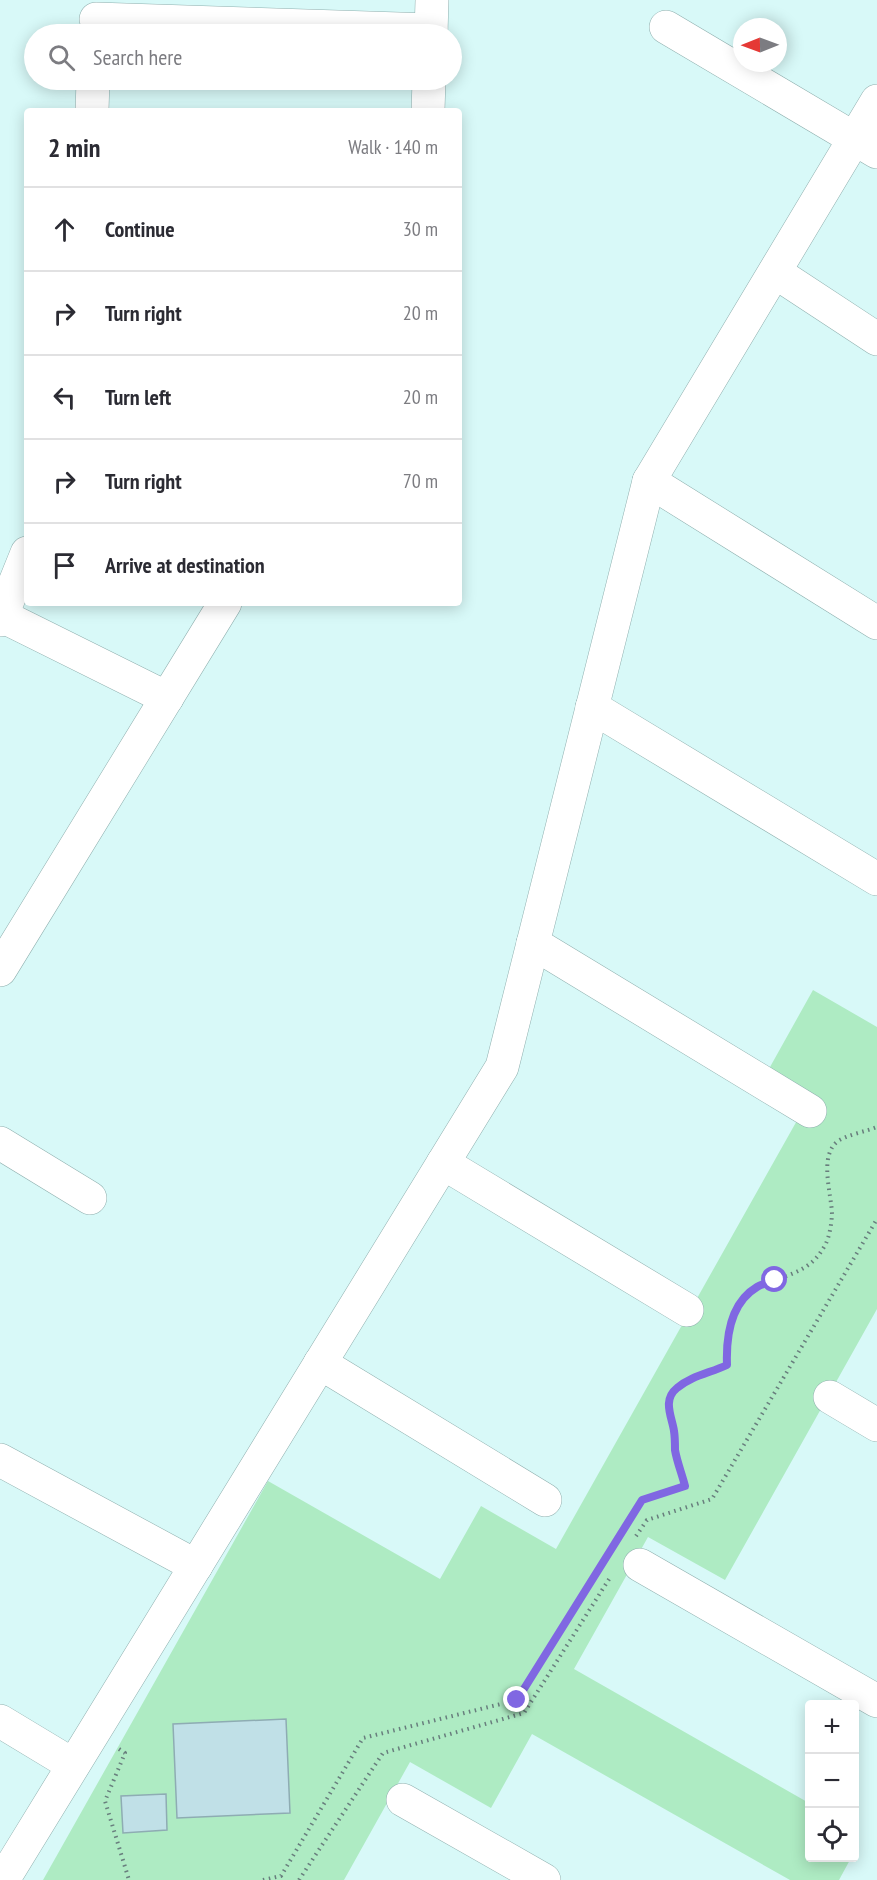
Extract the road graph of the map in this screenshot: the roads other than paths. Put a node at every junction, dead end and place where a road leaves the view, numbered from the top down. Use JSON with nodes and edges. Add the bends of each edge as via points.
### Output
{"nodes":[{"id":1,"x":96,"y":18,"type":"edge"},
{"id":2,"x":431,"y":22,"type":"edge"},
{"id":3,"x":666,"y":27,"type":"dead end"},
{"id":4,"x":93,"y":90,"type":"edge"},
{"id":5,"x":429,"y":90,"type":"edge"},
{"id":6,"x":877,"y":100,"type":"edge"},
{"id":7,"x":92,"y":108,"type":"edge"},
{"id":8,"x":428,"y":108,"type":"edge"},
{"id":9,"x":866,"y":145,"type":"edge"},
{"id":10,"x":774,"y":272,"type":"junction"},
{"id":11,"x":877,"y":339,"type":"edge"},
{"id":12,"x":649,"y":481,"type":"junction"},
{"id":13,"x":24,"y":560,"type":"edge"},
{"id":14,"x":223,"y":606,"type":"edge"},
{"id":15,"x":1,"y":618,"type":"edge"},
{"id":16,"x":877,"y":623,"type":"edge"},
{"id":17,"x":167,"y":698,"type":"junction"},
{"id":18,"x":592,"y":707,"type":"junction"},
{"id":19,"x":877,"y":879,"type":"edge"},
{"id":20,"x":533,"y":943,"type":"junction"},
{"id":21,"x":0,"y":970,"type":"edge"},
{"id":22,"x":810,"y":1111,"type":"dead end"},
{"id":23,"x":0,"y":1143,"type":"edge"},
{"id":24,"x":443,"y":1163,"type":"junction"},
{"id":25,"x":90,"y":1198,"type":"dead end"},
{"id":26,"x":687,"y":1310,"type":"dead end"},
{"id":27,"x":320,"y":1363,"type":"junction"},
{"id":28,"x":830,"y":1397,"type":"dead end"},
{"id":29,"x":877,"y":1425,"type":"edge"},
{"id":30,"x":0,"y":1460,"type":"edge"},
{"id":31,"x":544,"y":1500,"type":"dead end"},
{"id":32,"x":630,"y":1558,"type":"road end"},
{"id":33,"x":196,"y":1566,"type":"junction"},
{"id":34,"x":877,"y":1701,"type":"edge"},
{"id":35,"x":0,"y":1721,"type":"edge"},
{"id":36,"x":73,"y":1765,"type":"junction"},
{"id":37,"x":404,"y":1800,"type":"dead end"},
{"id":38,"x":3,"y":1880,"type":"edge"},
{"id":39,"x":544,"y":1880,"type":"edge"}],
"edges":[{"from":1,"to":2,"type":"street"},
{"from":3,"to":9,"type":"street"},
{"from":4,"to":7,"type":"street"},
{"from":5,"to":8,"type":"street"},
{"from":6,"to":9,"type":"street"},
{"from":9,"to":10,"type":"street"},
{"from":10,"to":11,"type":"street"},
{"from":10,"to":12,"type":"street"},
{"from":12,"to":16,"type":"street"},
{"from":12,"to":18,"type":"street"},
{"from":13,"to":15,"type":"street"},
{"from":14,"to":17,"type":"street"},
{"from":15,"to":17,"type":"street"},
{"from":17,"to":21,"type":"street"},
{"from":18,"to":19,"type":"street"},
{"from":18,"to":20,"type":"street"},
{"from":20,"to":22,"type":"street"},
{"from":20,"to":24,"type":"street","via":[[502,1067]]},
{"from":23,"to":25,"type":"street"},
{"from":24,"to":26,"type":"street"},
{"from":24,"to":27,"type":"street"},
{"from":27,"to":31,"type":"street"},
{"from":27,"to":33,"type":"street"},
{"from":28,"to":29,"type":"street"},
{"from":30,"to":33,"type":"street"},
{"from":32,"to":34,"type":"street"},
{"from":33,"to":36,"type":"street"},
{"from":35,"to":36,"type":"street"},
{"from":36,"to":38,"type":"street"},
{"from":37,"to":39,"type":"street"}]}
